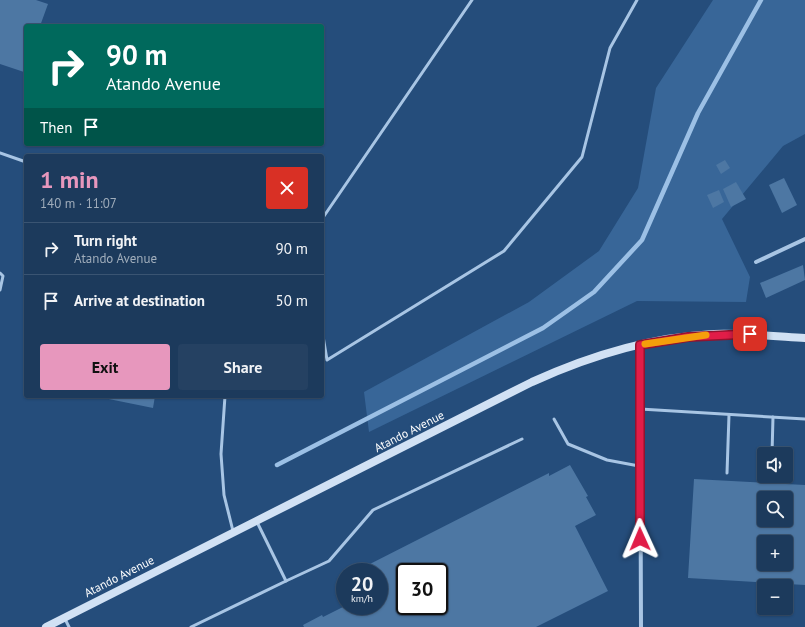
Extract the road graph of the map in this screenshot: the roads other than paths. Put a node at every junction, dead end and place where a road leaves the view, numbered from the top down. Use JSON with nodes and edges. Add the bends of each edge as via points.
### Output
{"nodes":[{"id":1,"x":472,"y":0,"type":"edge"},
{"id":2,"x":637,"y":0,"type":"edge"},
{"id":3,"x":0,"y":153,"type":"edge"},
{"id":4,"x":24,"y":161,"type":"edge"},
{"id":5,"x":324,"y":216,"type":"edge"},
{"id":6,"x":805,"y":239,"type":"edge"},
{"id":7,"x":756,"y":262,"type":"dead end"},
{"id":8,"x":0,"y":273,"type":"edge"},
{"id":9,"x":0,"y":290,"type":"edge"},
{"id":10,"x":805,"y":338,"type":"edge"},
{"id":11,"x":324,"y":342,"type":"edge"},
{"id":12,"x":640,"y":345,"type":"junction"},
{"id":13,"x":225,"y":398,"type":"edge"},
{"id":14,"x":640,"y":409,"type":"junction"},
{"id":15,"x":729,"y":415,"type":"junction"},
{"id":16,"x":773,"y":417,"type":"junction"},
{"id":17,"x":554,"y":419,"type":"dead end"},
{"id":18,"x":805,"y":419,"type":"edge"},
{"id":19,"x":522,"y":439,"type":"dead end"},
{"id":20,"x":772,"y":447,"type":"edge"},
{"id":21,"x":639,"y":466,"type":"junction"},
{"id":22,"x":727,"y":473,"type":"dead end"},
{"id":23,"x":256,"y":521,"type":"junction"},
{"id":24,"x":234,"y":532,"type":"junction"},
{"id":25,"x":286,"y":581,"type":"junction"},
{"id":26,"x":64,"y":618,"type":"junction"},
{"id":27,"x":46,"y":627,"type":"edge"},
{"id":28,"x":69,"y":627,"type":"edge"},
{"id":29,"x":191,"y":627,"type":"edge"},
{"id":30,"x":641,"y":627,"type":"edge"}],
"edges":[{"from":1,"to":5,"type":"lane"},
{"from":2,"to":11,"type":"lane","via":[[610,48],[582,158],[504,251],[327,360]]},
{"from":3,"to":4,"type":"lane"},
{"from":6,"to":7,"type":"street"},
{"from":8,"to":9,"type":"lane","via":[[3,276]]},
{"from":10,"to":12,"type":"main road","name":"Atando Avenue","via":[[712,334]]},
{"from":12,"to":14,"type":"street"},
{"from":12,"to":23,"type":"main road","name":"Atando Avenue","via":[[587,359],[532,382]]},
{"from":13,"to":24,"type":"lane","via":[[221,454],[226,506]]},
{"from":14,"to":15,"type":"lane"},
{"from":14,"to":21,"type":"street"},
{"from":15,"to":16,"type":"lane"},
{"from":15,"to":22,"type":"lane"},
{"from":16,"to":18,"type":"lane"},
{"from":16,"to":20,"type":"lane"},
{"from":17,"to":21,"type":"lane","via":[[568,444],[607,460]]},
{"from":19,"to":25,"type":"lane","via":[[373,510],[328,561]]},
{"from":21,"to":30,"type":"street"},
{"from":23,"to":24,"type":"main road","name":"Atando Avenue"},
{"from":23,"to":25,"type":"lane"},
{"from":24,"to":26,"type":"main road","name":"Atando Avenue"},
{"from":25,"to":29,"type":"lane"},
{"from":26,"to":27,"type":"main road","name":"Atando Avenue"},
{"from":26,"to":28,"type":"lane"}]}
